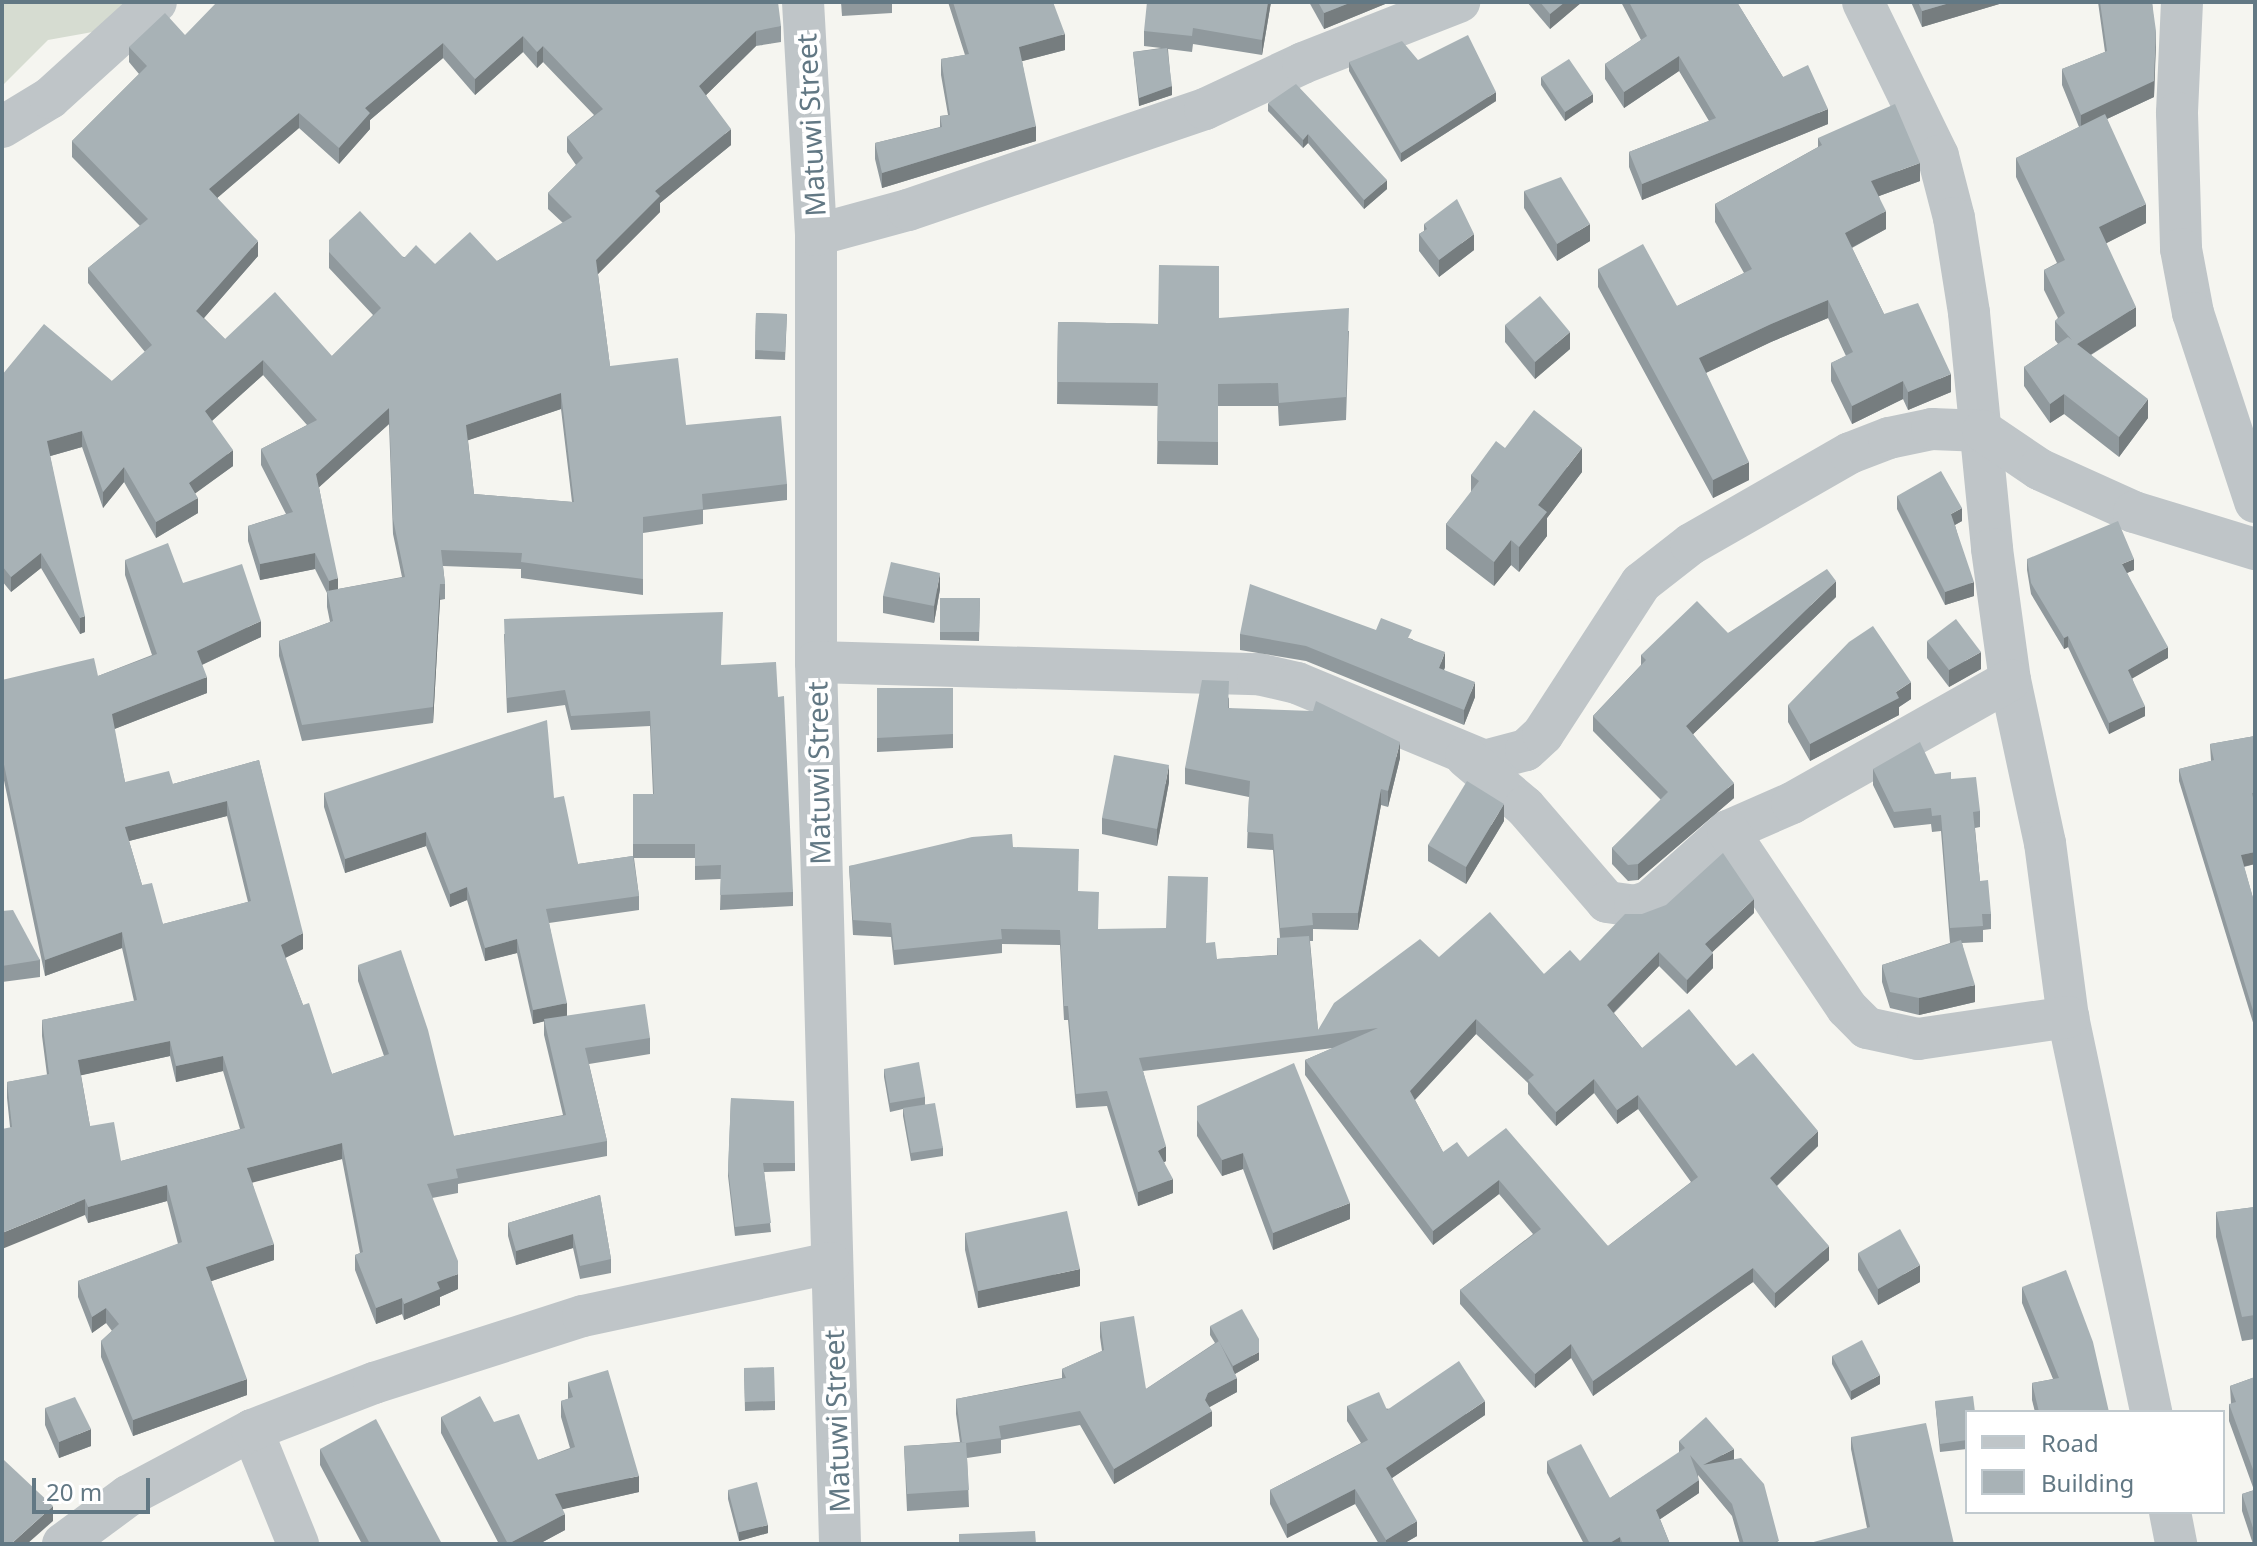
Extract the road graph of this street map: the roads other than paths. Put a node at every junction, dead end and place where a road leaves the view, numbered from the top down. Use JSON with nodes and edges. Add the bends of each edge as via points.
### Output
{"nodes":[{"id":1,"x":156,"y":2,"type":"edge"},
{"id":2,"x":803,"y":2,"type":"edge"},
{"id":3,"x":1459,"y":2,"type":"edge"},
{"id":4,"x":1863,"y":2,"type":"edge"},
{"id":5,"x":2182,"y":2,"type":"edge"},
{"id":6,"x":2,"y":127,"type":"edge"},
{"id":7,"x":816,"y":235,"type":"junction"},
{"id":8,"x":1983,"y":431,"type":"junction"},
{"id":9,"x":2255,"y":502,"type":"edge"},
{"id":10,"x":2255,"y":549,"type":"edge"},
{"id":11,"x":816,"y":662,"type":"junction"},
{"id":12,"x":2010,"y":680,"type":"junction"},
{"id":13,"x":1466,"y":757,"type":"junction"},
{"id":14,"x":1728,"y":831,"type":"junction"},
{"id":15,"x":2068,"y":1017,"type":"junction"},
{"id":16,"x":830,"y":1263,"type":"junction"},
{"id":17,"x":2151,"y":1410,"type":"edge"},
{"id":18,"x":252,"y":1430,"type":"junction"},
{"id":19,"x":2170,"y":1514,"type":"edge"},
{"id":20,"x":63,"y":1544,"type":"edge"},
{"id":21,"x":298,"y":1544,"type":"edge"},
{"id":22,"x":840,"y":1544,"type":"edge"},
{"id":23,"x":2176,"y":1544,"type":"edge"}],
"edges":[{"from":1,"to":6,"type":"street","via":[[50,98]]},
{"from":2,"to":7,"type":"street","name":"Matuwi Street"},
{"from":3,"to":7,"type":"street","via":[[1303,63],[1205,109],[908,210]]},
{"from":4,"to":8,"type":"street","via":[[1938,156],[1965,286]]},
{"from":5,"to":9,"type":"street","via":[[2177,113],[2181,249],[2193,313]]},
{"from":7,"to":11,"type":"street","name":"Matuwi Street"},
{"from":8,"to":10,"type":"street","via":[[2039,469],[2134,512]]},
{"from":8,"to":12,"type":"street"},
{"from":8,"to":13,"type":"street","via":[[1932,429],[1850,453],[1691,544],[1641,583],[1543,734],[1526,750],[1496,760]]},
{"from":11,"to":13,"type":"street","via":[[1258,674],[1322,693]]},
{"from":11,"to":16,"type":"street","name":"Matuwi Street"},
{"from":12,"to":14,"type":"street","via":[[1792,803]]},
{"from":12,"to":15,"type":"street","via":[[2045,843]]},
{"from":13,"to":14,"type":"street","via":[[1525,807],[1607,902],[1619,907],[1650,901]]},
{"from":14,"to":15,"type":"street","via":[[1847,1008],[1867,1028],[1918,1039]]},
{"from":15,"to":17,"type":"street"},
{"from":16,"to":18,"type":"street","via":[[583,1316],[374,1383]]},
{"from":16,"to":22,"type":"street","name":"Matuwi Street"},
{"from":18,"to":20,"type":"street","via":[[128,1496]]},
{"from":18,"to":21,"type":"street"},
{"from":19,"to":23,"type":"street"}]}
